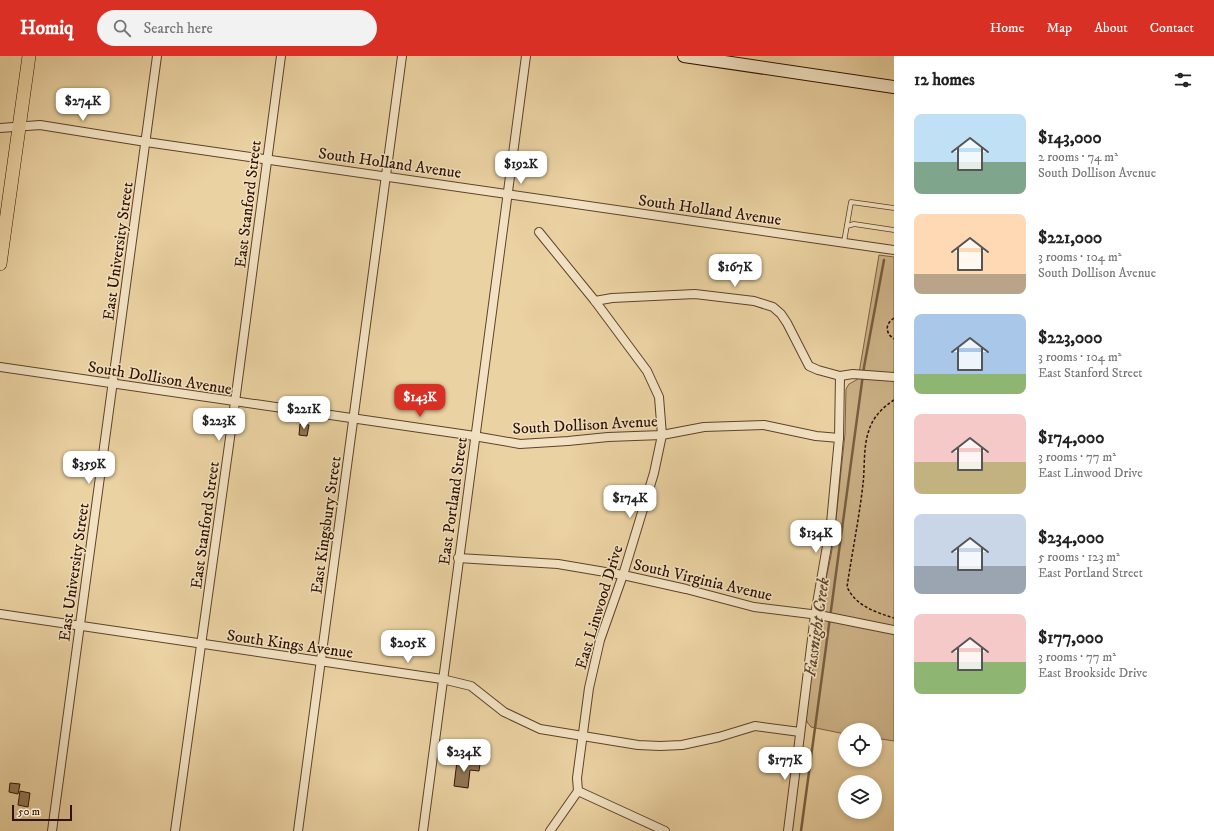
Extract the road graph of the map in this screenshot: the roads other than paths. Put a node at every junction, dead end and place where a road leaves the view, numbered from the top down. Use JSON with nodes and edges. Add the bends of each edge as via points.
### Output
{"nodes":[{"id":1,"x":29,"y":56,"type":"edge"},
{"id":2,"x":158,"y":56,"type":"edge"},
{"id":3,"x":281,"y":56,"type":"edge"},
{"id":4,"x":402,"y":56,"type":"edge"},
{"id":5,"x":526,"y":56,"type":"edge"},
{"id":6,"x":684,"y":56,"type":"edge"},
{"id":7,"x":894,"y":87,"type":"edge"},
{"id":8,"x":19,"y":127,"type":"junction"},
{"id":9,"x":0,"y":128,"type":"edge"},
{"id":10,"x":146,"y":142,"type":"junction"},
{"id":11,"x":267,"y":159,"type":"junction"},
{"id":12,"x":387,"y":176,"type":"junction"},
{"id":13,"x":508,"y":194,"type":"junction"},
{"id":14,"x":894,"y":208,"type":"edge"},
{"id":15,"x":847,"y":226,"type":"junction"},
{"id":16,"x":894,"y":230,"type":"edge"},
{"id":17,"x":2,"y":231,"type":"edge"},
{"id":18,"x":540,"y":232,"type":"dead end"},
{"id":19,"x":844,"y":242,"type":"junction"},
{"id":20,"x":894,"y":250,"type":"edge"},
{"id":21,"x":0,"y":264,"type":"edge"},
{"id":22,"x":595,"y":302,"type":"junction"},
{"id":23,"x":0,"y":367,"type":"edge"},
{"id":24,"x":840,"y":376,"type":"junction"},
{"id":25,"x":894,"y":377,"type":"edge"},
{"id":26,"x":113,"y":384,"type":"junction"},
{"id":27,"x":235,"y":402,"type":"junction"},
{"id":28,"x":354,"y":419,"type":"junction"},
{"id":29,"x":662,"y":435,"type":"junction"},
{"id":30,"x":475,"y":436,"type":"junction"},
{"id":31,"x":839,"y":438,"type":"junction"},
{"id":32,"x":458,"y":558,"type":"junction"},
{"id":33,"x":623,"y":575,"type":"junction"},
{"id":34,"x":0,"y":614,"type":"edge"},
{"id":35,"x":817,"y":615,"type":"junction"},
{"id":36,"x":80,"y":626,"type":"junction"},
{"id":37,"x":894,"y":630,"type":"edge"},
{"id":38,"x":202,"y":644,"type":"junction"},
{"id":39,"x":321,"y":662,"type":"junction"},
{"id":40,"x":442,"y":679,"type":"junction"},
{"id":41,"x":800,"y":732,"type":"junction"},
{"id":42,"x":583,"y":735,"type":"junction"},
{"id":43,"x":578,"y":791,"type":"junction"},
{"id":44,"x":52,"y":831,"type":"edge"},
{"id":45,"x":175,"y":831,"type":"edge"},
{"id":46,"x":298,"y":831,"type":"edge"},
{"id":47,"x":423,"y":831,"type":"edge"},
{"id":48,"x":550,"y":831,"type":"edge"},
{"id":49,"x":665,"y":831,"type":"edge"},
{"id":50,"x":788,"y":831,"type":"edge"}],
"edges":[{"from":1,"to":8,"type":"main road"},
{"from":2,"to":10,"type":"street","name":"East University Street"},
{"from":3,"to":11,"type":"street","name":"East Stanford Street"},
{"from":4,"to":12,"type":"street","name":"East Kingsbury Street"},
{"from":5,"to":13,"type":"street","name":"East Portland Street"},
{"from":6,"to":7,"type":"main road"},
{"from":8,"to":9,"type":"street","name":"South Holland Avenue"},
{"from":8,"to":10,"type":"street","name":"South Holland Avenue","via":[[40,125]]},
{"from":8,"to":17,"type":"main road"},
{"from":10,"to":11,"type":"street","name":"South Holland Avenue"},
{"from":10,"to":26,"type":"street","name":"East University Street"},
{"from":11,"to":12,"type":"street","name":"South Holland Avenue"},
{"from":11,"to":27,"type":"street","name":"East Stanford Street"},
{"from":12,"to":13,"type":"street","name":"South Holland Avenue"},
{"from":12,"to":28,"type":"street","name":"East Kingsbury Street"},
{"from":13,"to":19,"type":"street","name":"South Holland Avenue"},
{"from":13,"to":30,"type":"street","name":"East Portland Street"},
{"from":14,"to":15,"type":"lane","via":[[851,202]]},
{"from":15,"to":16,"type":"lane","via":[[854,224]]},
{"from":15,"to":19,"type":"lane"},
{"from":17,"to":21,"type":"main road"},
{"from":18,"to":22,"type":"street","name":"East Linwood Drive"},
{"from":19,"to":20,"type":"street","name":"South Holland Avenue"},
{"from":22,"to":24,"type":"street","via":[[612,298],[695,294],[754,301],[773,307],[781,314],[809,366]]},
{"from":22,"to":29,"type":"street","name":"East Linwood Drive","via":[[647,371],[658,397]]},
{"from":23,"to":26,"type":"street","name":"South Dollison Avenue"},
{"from":24,"to":25,"type":"street","via":[[853,374]]},
{"from":24,"to":31,"type":"street"},
{"from":26,"to":27,"type":"street","name":"South Dollison Avenue"},
{"from":26,"to":36,"type":"street","name":"East University Street"},
{"from":27,"to":28,"type":"street","name":"South Dollison Avenue"},
{"from":27,"to":38,"type":"street","name":"East Stanford Street"},
{"from":28,"to":30,"type":"street","name":"South Dollison Avenue"},
{"from":28,"to":39,"type":"street","name":"East Kingsbury Street"},
{"from":29,"to":30,"type":"street","name":"South Dollison Avenue","via":[[520,444]]},
{"from":29,"to":31,"type":"street","name":"South Dollison Avenue","via":[[704,427],[764,424],[816,436]]},
{"from":29,"to":33,"type":"street","name":"East Linwood Drive","via":[[654,473]]},
{"from":30,"to":32,"type":"street","name":"East Portland Street"},
{"from":31,"to":35,"type":"street","via":[[831,523]]},
{"from":32,"to":33,"type":"street","name":"South Virginia Avenue","via":[[558,564]]},
{"from":32,"to":40,"type":"street","name":"East Portland Street"},
{"from":33,"to":35,"type":"street","name":"South Virginia Avenue","via":[[754,607]]},
{"from":33,"to":42,"type":"street","name":"East Linwood Drive","via":[[600,640],[588,688]]},
{"from":34,"to":36,"type":"street","name":"South Kings Avenue"},
{"from":35,"to":37,"type":"street","name":"South Virginia Avenue"},
{"from":35,"to":41,"type":"street"},
{"from":36,"to":38,"type":"street","name":"South Kings Avenue"},
{"from":36,"to":44,"type":"street","name":"East University Street"},
{"from":38,"to":39,"type":"street","name":"South Kings Avenue"},
{"from":38,"to":45,"type":"street","name":"East Stanford Street"},
{"from":39,"to":40,"type":"street","name":"South Kings Avenue"},
{"from":39,"to":46,"type":"street","name":"East Kingsbury Street"},
{"from":40,"to":42,"type":"street","name":"South Kings Avenue","via":[[471,686],[504,712],[540,729]]},
{"from":40,"to":47,"type":"street","name":"East Portland Street"},
{"from":41,"to":42,"type":"street","name":"South Kings Avenue","via":[[755,726],[682,745],[660,746],[638,745]]},
{"from":41,"to":50,"type":"street"},
{"from":42,"to":43,"type":"street","name":"East Linwood Drive","via":[[577,778]]},
{"from":43,"to":48,"type":"street"},
{"from":43,"to":49,"type":"street"}]}
